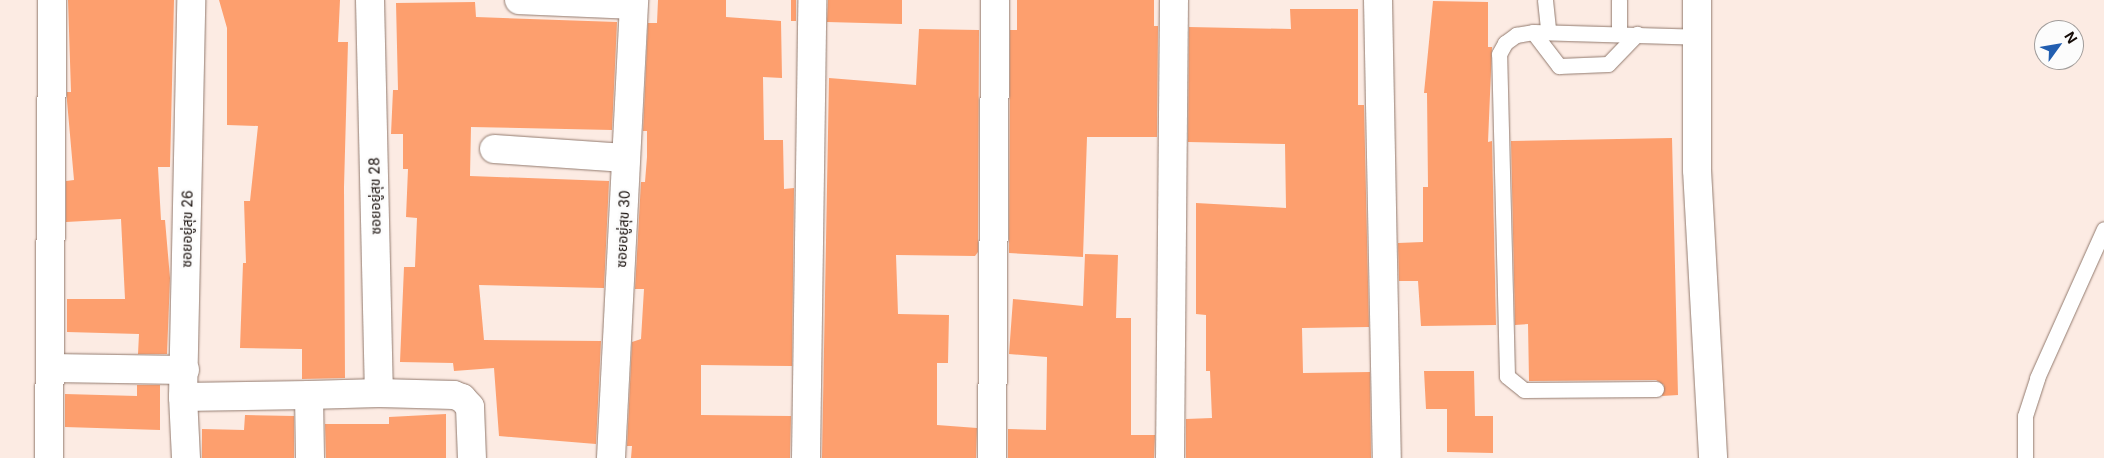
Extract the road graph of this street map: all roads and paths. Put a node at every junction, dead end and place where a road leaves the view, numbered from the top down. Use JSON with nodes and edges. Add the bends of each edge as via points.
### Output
{"nodes":[{"id":1,"x":52,"y":0,"type":"edge"},
{"id":2,"x":191,"y":0,"type":"edge"},
{"id":3,"x":370,"y":0,"type":"edge"},
{"id":4,"x":519,"y":0,"type":"edge"},
{"id":5,"x":812,"y":0,"type":"edge"},
{"id":6,"x":995,"y":0,"type":"edge"},
{"id":7,"x":1174,"y":0,"type":"edge"},
{"id":8,"x":1378,"y":0,"type":"edge"},
{"id":9,"x":1545,"y":0,"type":"edge"},
{"id":10,"x":1619,"y":0,"type":"edge"},
{"id":11,"x":1697,"y":0,"type":"edge"},
{"id":12,"x":633,"y":2,"type":"edge"},
{"id":13,"x":1540,"y":32,"type":"junction"},
{"id":14,"x":1619,"y":34,"type":"junction"},
{"id":15,"x":1637,"y":34,"type":"junction"},
{"id":16,"x":1698,"y":37,"type":"junction"},
{"id":17,"x":494,"y":149,"type":"dead end"},
{"id":18,"x":626,"y":158,"type":"junction"},
{"id":19,"x":2104,"y":229,"type":"edge"},
{"id":20,"x":50,"y":368,"type":"junction"},
{"id":21,"x":185,"y":370,"type":"junction"},
{"id":22,"x":1656,"y":389,"type":"dead end"},
{"id":23,"x":379,"y":393,"type":"junction"},
{"id":24,"x":309,"y":395,"type":"junction"},
{"id":25,"x":183,"y":397,"type":"junction"},
{"id":26,"x":49,"y":458,"type":"edge"},
{"id":27,"x":186,"y":458,"type":"edge"},
{"id":28,"x":310,"y":458,"type":"edge"},
{"id":29,"x":472,"y":458,"type":"edge"},
{"id":30,"x":611,"y":458,"type":"edge"},
{"id":31,"x":806,"y":458,"type":"edge"},
{"id":32,"x":992,"y":458,"type":"edge"},
{"id":33,"x":1170,"y":458,"type":"edge"},
{"id":34,"x":1387,"y":458,"type":"edge"},
{"id":35,"x":1713,"y":458,"type":"edge"},
{"id":36,"x":2025,"y":458,"type":"edge"}],
"edges":[{"from":1,"to":20,"type":"street"},
{"from":2,"to":21,"type":"street","name":"ซอยอยู่สุข 26"},
{"from":3,"to":23,"type":"street","name":"ซอยอยู่สุข 28"},
{"from":4,"to":12,"type":"street"},
{"from":5,"to":31,"type":"street"},
{"from":6,"to":32,"type":"street"},
{"from":7,"to":33,"type":"street"},
{"from":8,"to":34,"type":"street"},
{"from":9,"to":13,"type":"lane"},
{"from":10,"to":14,"type":"lane"},
{"from":11,"to":16,"type":"street"},
{"from":12,"to":18,"type":"street","name":"ซอยอยู่สุข 30"},
{"from":13,"to":14,"type":"lane"},
{"from":13,"to":15,"type":"lane","via":[[1559,66],[1608,64]]},
{"from":13,"to":22,"type":"lane","via":[[1516,35],[1505,43],[1499,54],[1507,376],[1524,390]]},
{"from":14,"to":15,"type":"lane"},
{"from":15,"to":16,"type":"lane"},
{"from":16,"to":35,"type":"street","via":[[1697,170]]},
{"from":17,"to":18,"type":"street"},
{"from":18,"to":30,"type":"street","name":"ซอยอยู่สุข 30"},
{"from":19,"to":36,"type":"lane","via":[[2038,378],[2026,416]]},
{"from":20,"to":21,"type":"street"},
{"from":20,"to":26,"type":"street"},
{"from":21,"to":25,"type":"street","name":"ซอยอยู่สุข 26"},
{"from":23,"to":24,"type":"street"},
{"from":23,"to":29,"type":"street","via":[[454,395],[462,398],[470,407]]},
{"from":24,"to":25,"type":"street"},
{"from":24,"to":28,"type":"street"},
{"from":25,"to":27,"type":"street","name":"ซอยอยู่สุข 26"}]}
